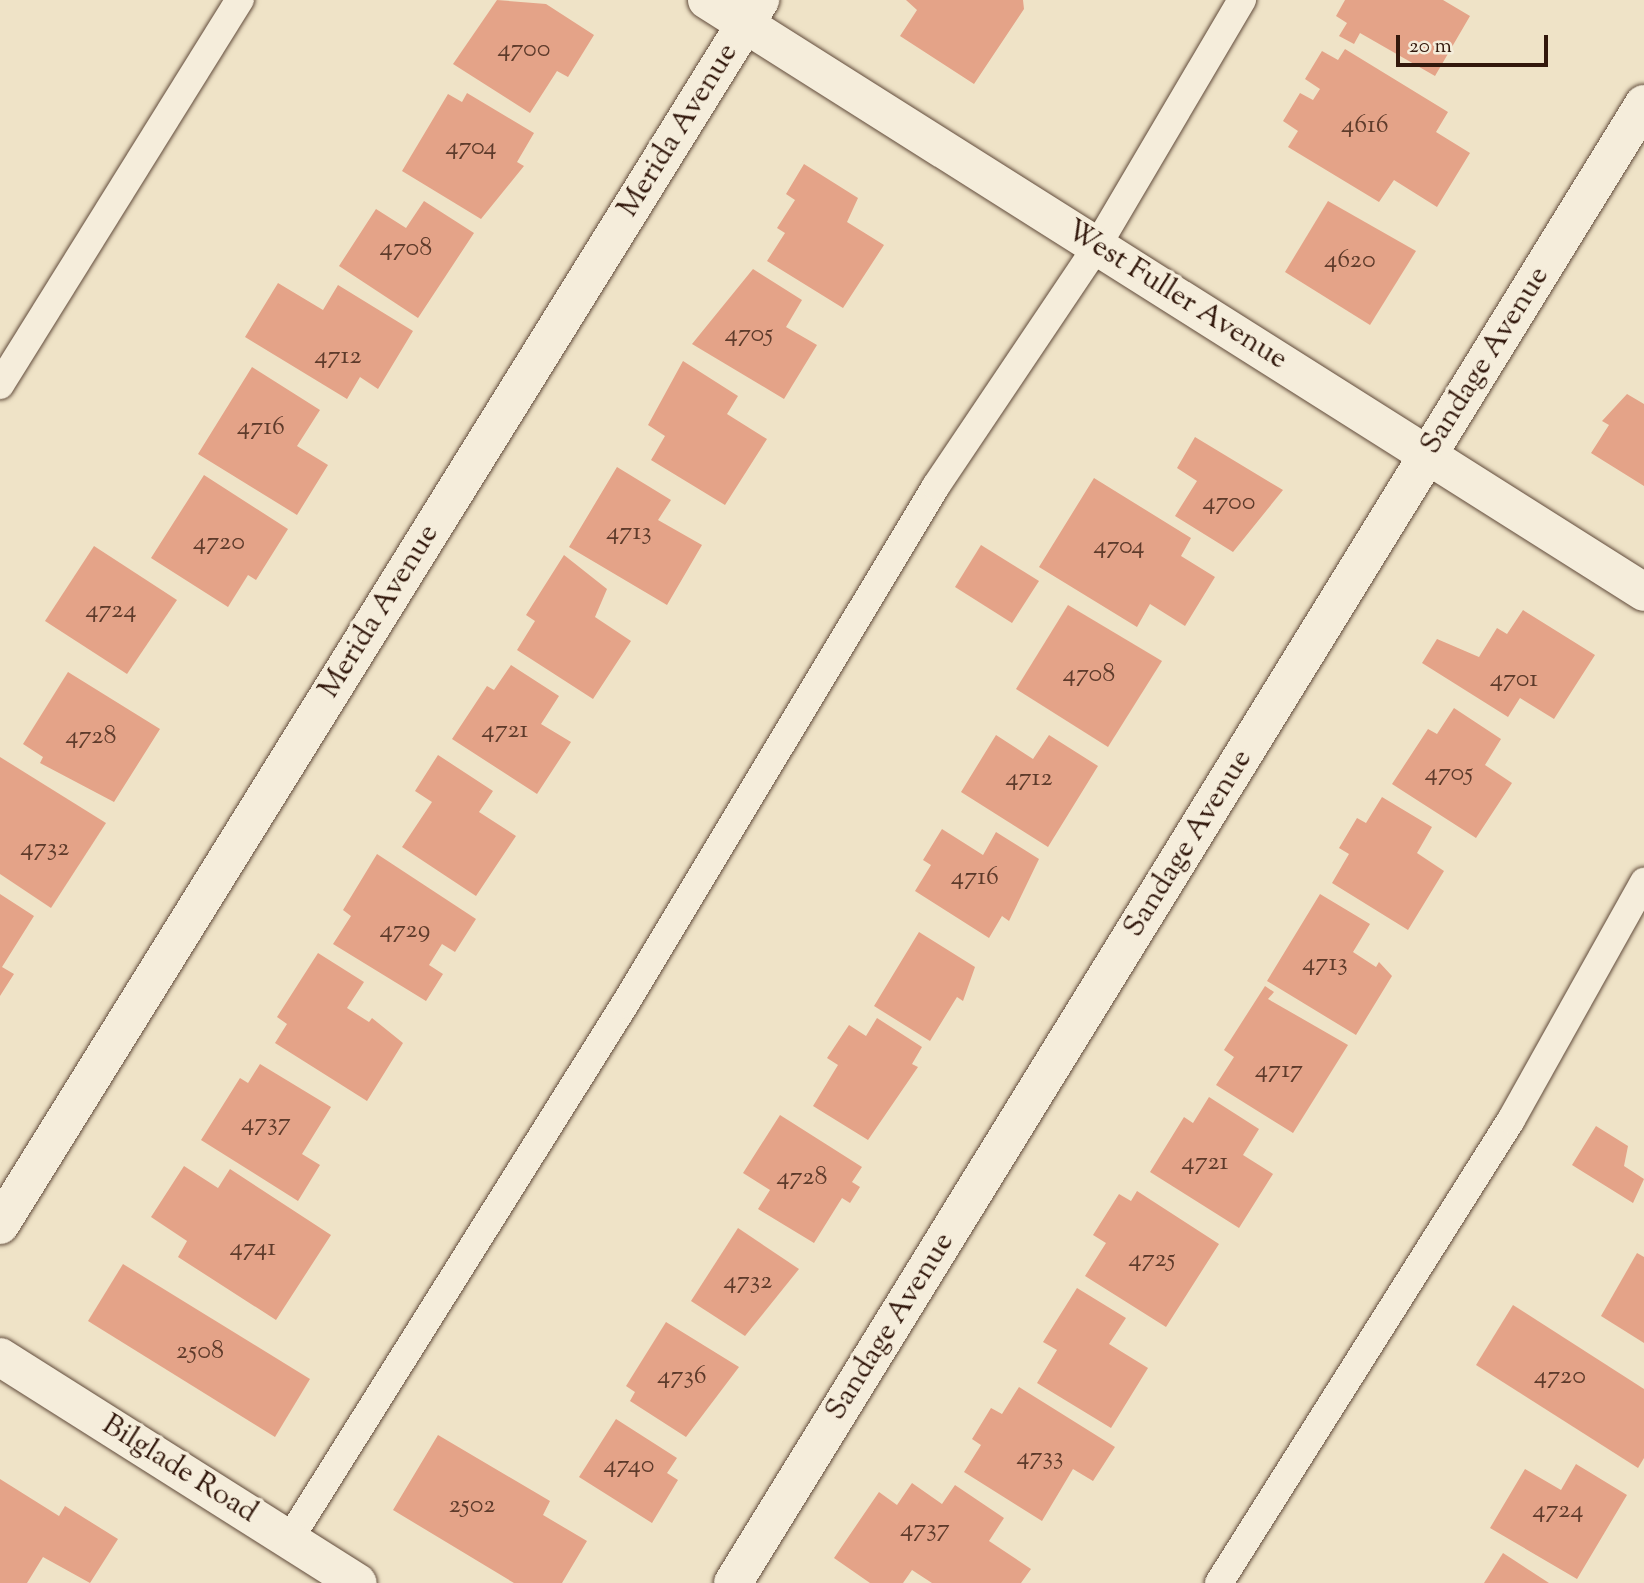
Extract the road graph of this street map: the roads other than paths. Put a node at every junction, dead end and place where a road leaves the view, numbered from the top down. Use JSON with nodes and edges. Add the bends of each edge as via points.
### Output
{"nodes":[{"id":1,"x":240,"y":0,"type":"edge"},
{"id":2,"x":707,"y":0,"type":"edge"},
{"id":3,"x":1242,"y":0,"type":"edge"},
{"id":4,"x":752,"y":12,"type":"edge"},
{"id":5,"x":1644,"y":104,"type":"edge"},
{"id":6,"x":1097,"y":246,"type":"junction"},
{"id":7,"x":0,"y":385,"type":"edge"},
{"id":8,"x":1428,"y":456,"type":"junction"},
{"id":9,"x":1644,"y":592,"type":"edge"},
{"id":10,"x":1644,"y":882,"type":"edge"},
{"id":11,"x":0,"y":1225,"type":"edge"},
{"id":12,"x":0,"y":1357,"type":"edge"},
{"id":13,"x":289,"y":1539,"type":"junction"},
{"id":14,"x":357,"y":1583,"type":"edge"},
{"id":15,"x":733,"y":1583,"type":"edge"},
{"id":16,"x":1219,"y":1583,"type":"edge"}],
"edges":[{"from":1,"to":7,"type":"lane"},
{"from":2,"to":4,"type":"street","name":"West Fuller Avenue"},
{"from":3,"to":6,"type":"lane"},
{"from":4,"to":6,"type":"street","name":"West Fuller Avenue"},
{"from":4,"to":11,"type":"street","name":"Merida Avenue"},
{"from":5,"to":8,"type":"street","name":"Sandage Avenue"},
{"from":6,"to":8,"type":"street","name":"West Fuller Avenue"},
{"from":6,"to":13,"type":"lane","via":[[936,486],[625,1004]]},
{"from":8,"to":9,"type":"street","name":"West Fuller Avenue"},
{"from":8,"to":15,"type":"street","name":"Sandage Avenue"},
{"from":10,"to":16,"type":"lane","via":[[1511,1120]]},
{"from":12,"to":13,"type":"street","name":"Bilglade Road"},
{"from":13,"to":14,"type":"street","name":"Bilglade Road"}]}
